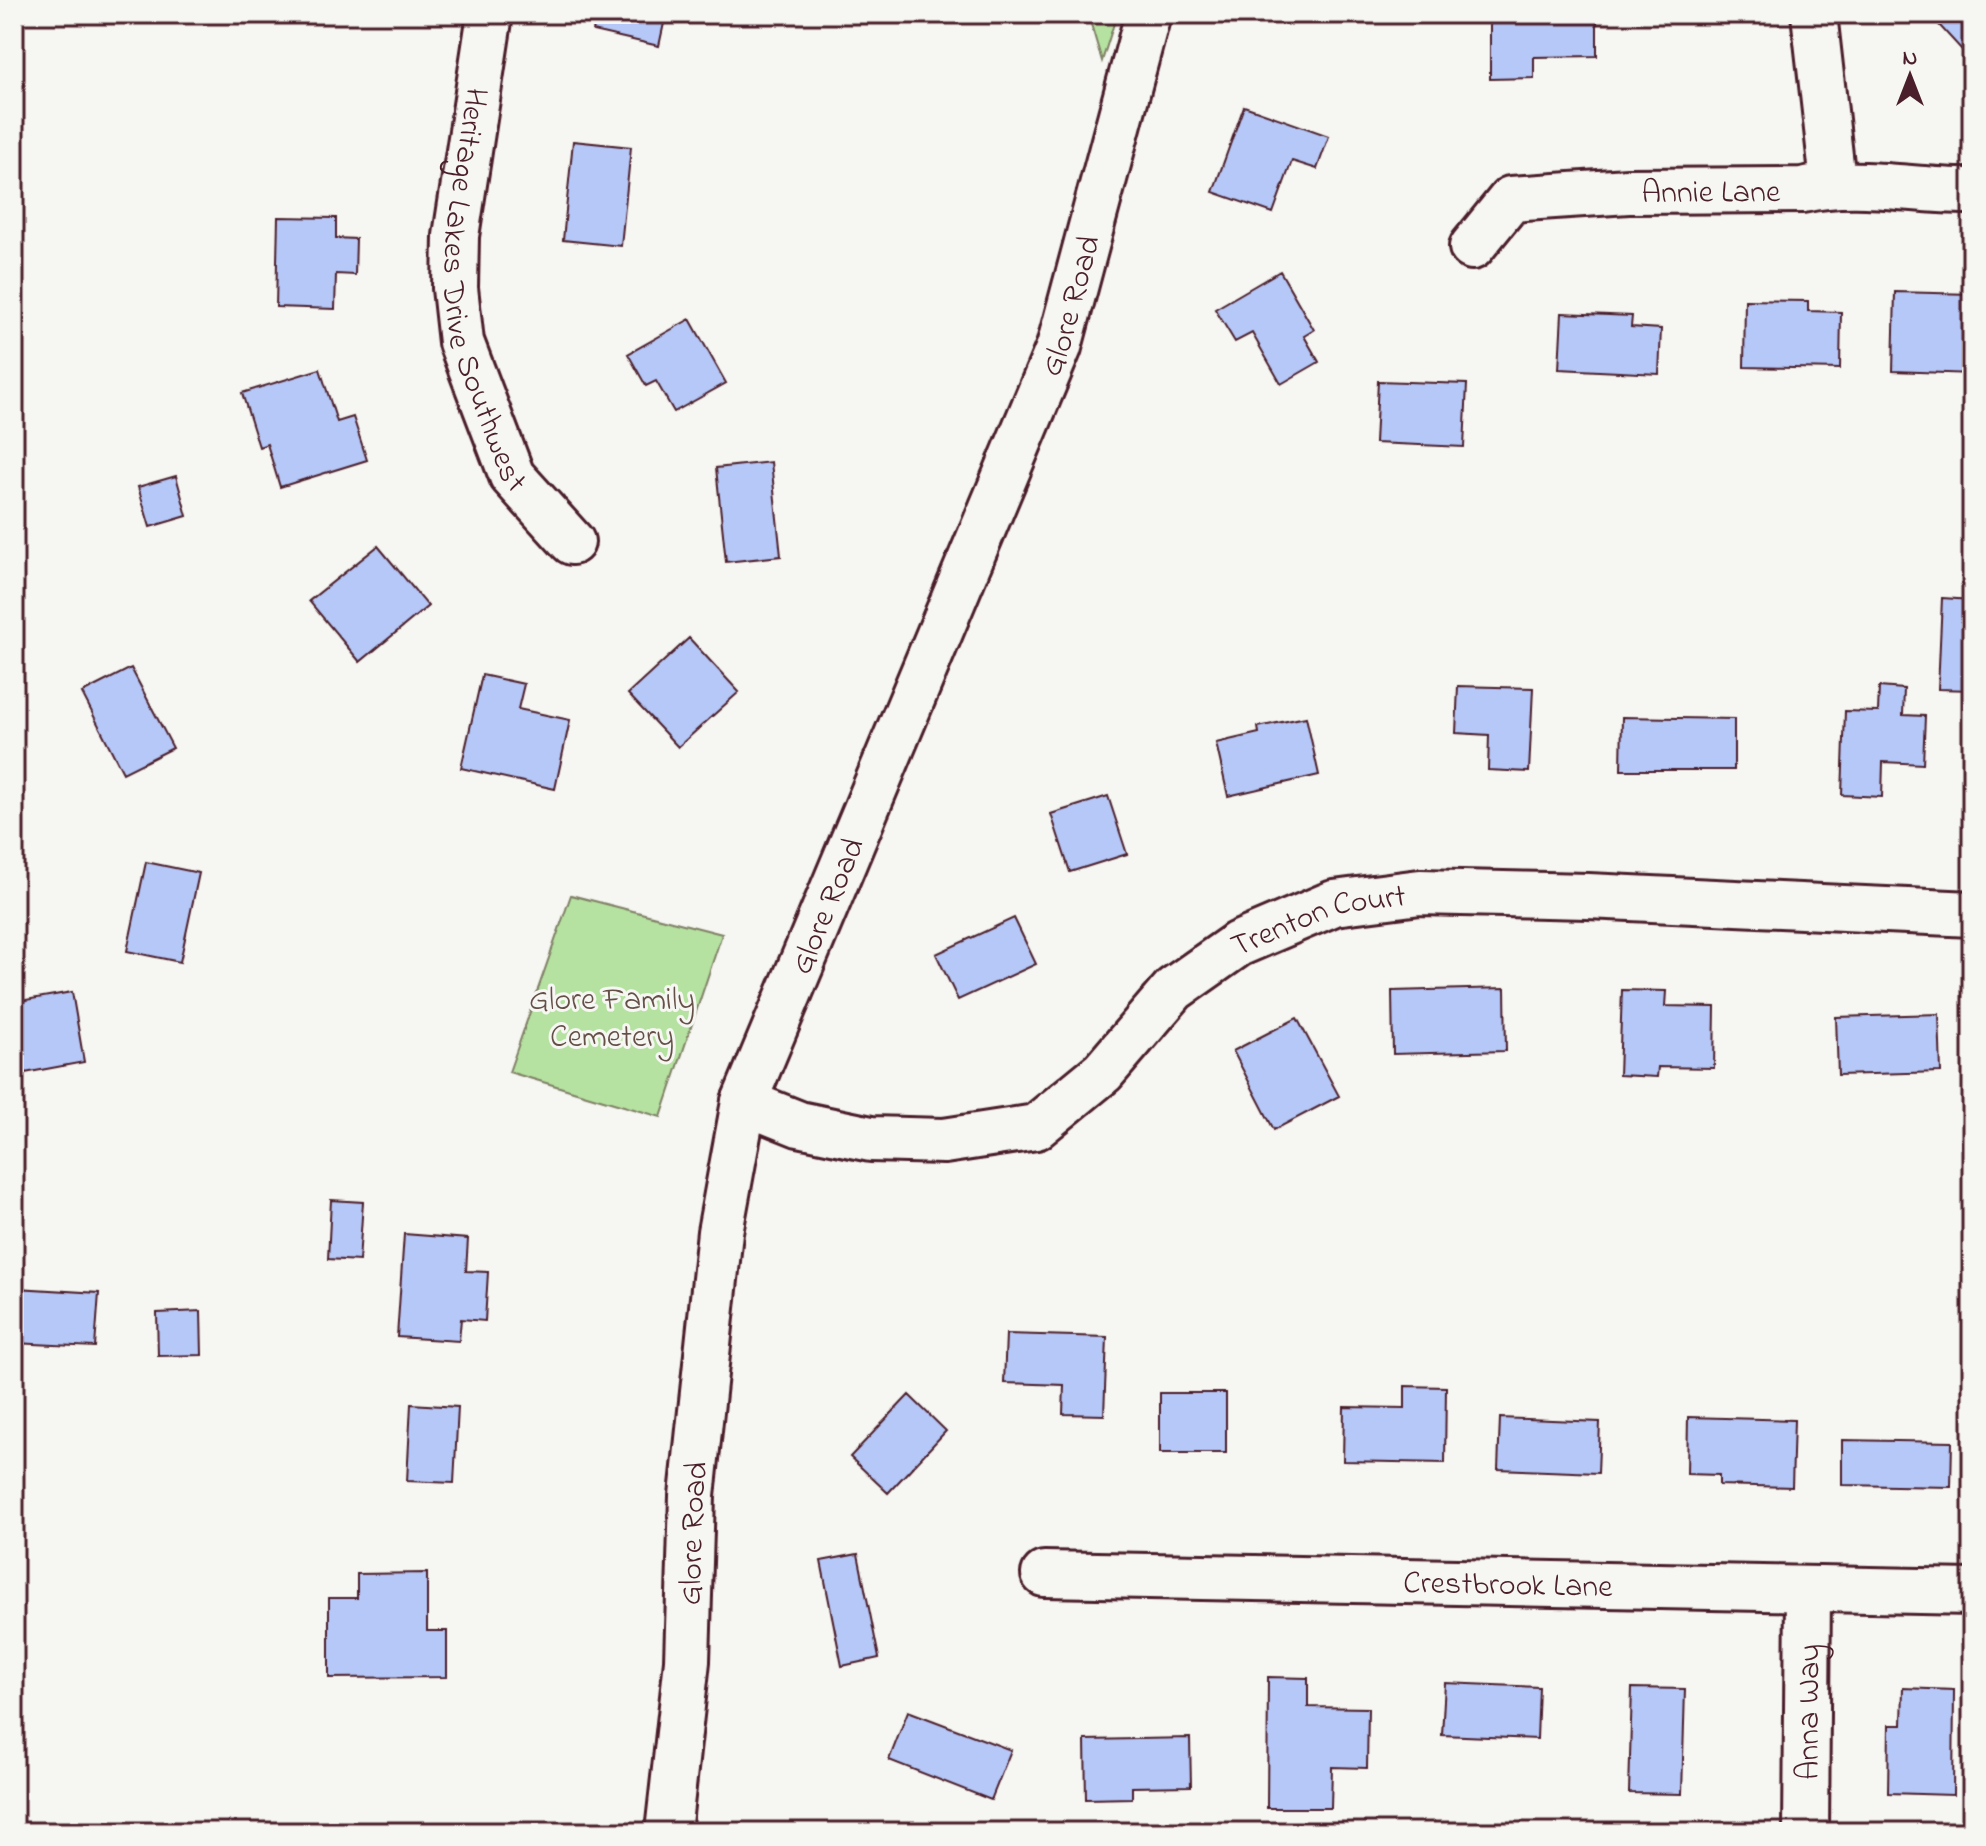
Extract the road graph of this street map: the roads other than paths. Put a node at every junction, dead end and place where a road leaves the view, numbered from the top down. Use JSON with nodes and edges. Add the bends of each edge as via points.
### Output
{"nodes":[{"id":1,"x":490,"y":14,"type":"edge"},
{"id":2,"x":1148,"y":14,"type":"edge"},
{"id":3,"x":1814,"y":14,"type":"edge"},
{"id":4,"x":1833,"y":182,"type":"junction"},
{"id":5,"x":1972,"y":191,"type":"edge"},
{"id":6,"x":1472,"y":247,"type":"dead end"},
{"id":7,"x":572,"y":542,"type":"dead end"},
{"id":8,"x":1972,"y":914,"type":"edge"},
{"id":9,"x":744,"y":1102,"type":"junction"},
{"id":10,"x":1044,"y":1574,"type":"dead end"},
{"id":11,"x":1808,"y":1591,"type":"junction"},
{"id":12,"x":1972,"y":1592,"type":"edge"},
{"id":13,"x":668,"y":1832,"type":"edge"},
{"id":14,"x":1806,"y":1832,"type":"edge"}],
"edges":[{"from":1,"to":7,"type":"street","name":"Heritage Lakes Drive Southwest","via":[[456,236],[461,342],[512,476]]},
{"from":2,"to":9,"type":"street","name":"Glore Road","via":[[1059,347]]},
{"from":3,"to":4,"type":"street"},
{"from":4,"to":5,"type":"street","name":"Annie Lane"},
{"from":4,"to":6,"type":"street","name":"Annie Lane","via":[[1802,190],[1628,191],[1511,199]]},
{"from":8,"to":9,"type":"street","name":"Trenton Court","via":[[1420,892],[1334,903],[1238,944],[1174,989],[1103,1072],[1036,1127],[944,1141],[871,1139],[799,1124]]},
{"from":9,"to":13,"type":"street","name":"Glore Road","via":[[720,1232],[694,1480],[687,1661]]},
{"from":10,"to":11,"type":"street","name":"Crestbrook Lane"},
{"from":11,"to":12,"type":"street","name":"Crestbrook Lane"},
{"from":11,"to":14,"type":"street","name":"Anna Way"}]}
